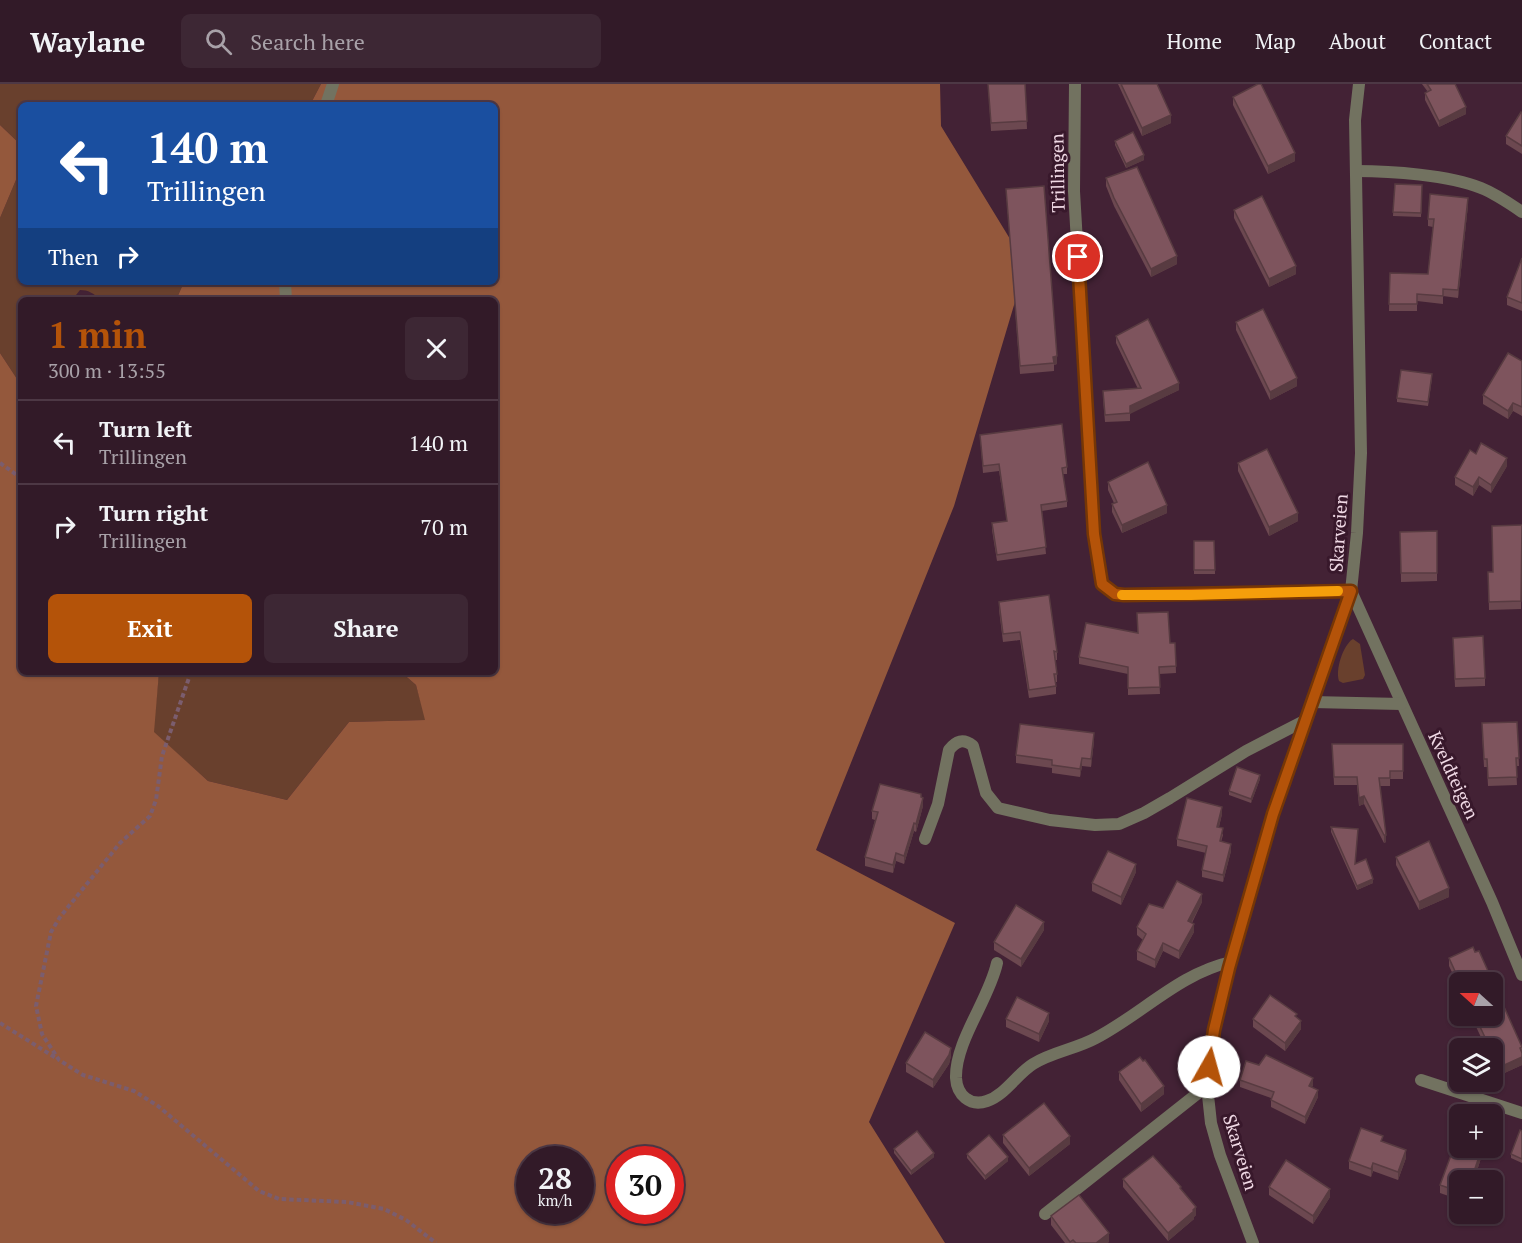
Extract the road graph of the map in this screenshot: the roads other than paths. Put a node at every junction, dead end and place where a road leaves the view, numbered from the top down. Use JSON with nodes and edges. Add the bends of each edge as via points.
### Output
{"nodes":[{"id":1,"x":333,"y":84,"type":"edge"},
{"id":2,"x":1075,"y":84,"type":"edge"},
{"id":3,"x":1359,"y":84,"type":"edge"},
{"id":4,"x":327,"y":102,"type":"edge"},
{"id":5,"x":1356,"y":171,"type":"junction"},
{"id":6,"x":1522,"y":212,"type":"edge"},
{"id":7,"x":1351,"y":591,"type":"junction"},
{"id":8,"x":1312,"y":702,"type":"junction"},
{"id":9,"x":1401,"y":704,"type":"junction"},
{"id":10,"x":1306,"y":720,"type":"junction"},
{"id":11,"x":925,"y":839,"type":"dead end"},
{"id":12,"x":1231,"y":962,"type":"junction"},
{"id":13,"x":998,"y":963,"type":"dead end"},
{"id":14,"x":1522,"y":975,"type":"edge"},
{"id":15,"x":1421,"y":1080,"type":"dead end"},
{"id":16,"x":1207,"y":1086,"type":"junction"},
{"id":17,"x":1522,"y":1113,"type":"edge"},
{"id":18,"x":1045,"y":1214,"type":"dead end"},
{"id":19,"x":1253,"y":1243,"type":"edge"}],
"edges":[{"from":1,"to":4,"type":"street"},
{"from":2,"to":7,"type":"street","name":"Trillingen","via":[[1075,203],[1094,534],[1102,584],[1115,594],[1124,595]]},
{"from":3,"to":5,"type":"street","name":"Skarveien"},
{"from":5,"to":6,"type":"street","via":[[1394,172],[1466,184],[1501,198]]},
{"from":5,"to":7,"type":"street","name":"Skarveien","via":[[1360,453]]},
{"from":7,"to":8,"type":"street","name":"Skarveien"},
{"from":7,"to":9,"type":"street","name":"Kveldteigen"},
{"from":8,"to":9,"type":"street"},
{"from":8,"to":10,"type":"street","name":"Skarveien"},
{"from":9,"to":14,"type":"street","name":"Kveldteigen"},
{"from":10,"to":11,"type":"street","via":[[1119,824],[1050,820],[998,808],[986,793],[973,746],[960,741],[949,750],[938,804]]},
{"from":10,"to":12,"type":"street","name":"Skarveien","via":[[1273,814]]},
{"from":12,"to":13,"type":"street","via":[[1215,965],[1182,982],[1099,1037],[1034,1064],[987,1101],[969,1101],[957,1089],[958,1059]]},
{"from":12,"to":16,"type":"street","name":"Skarveien","via":[[1214,1030]]},
{"from":15,"to":17,"type":"street"},
{"from":16,"to":18,"type":"street"},
{"from":16,"to":19,"type":"street","name":"Skarveien","via":[[1220,1155]]}]}
